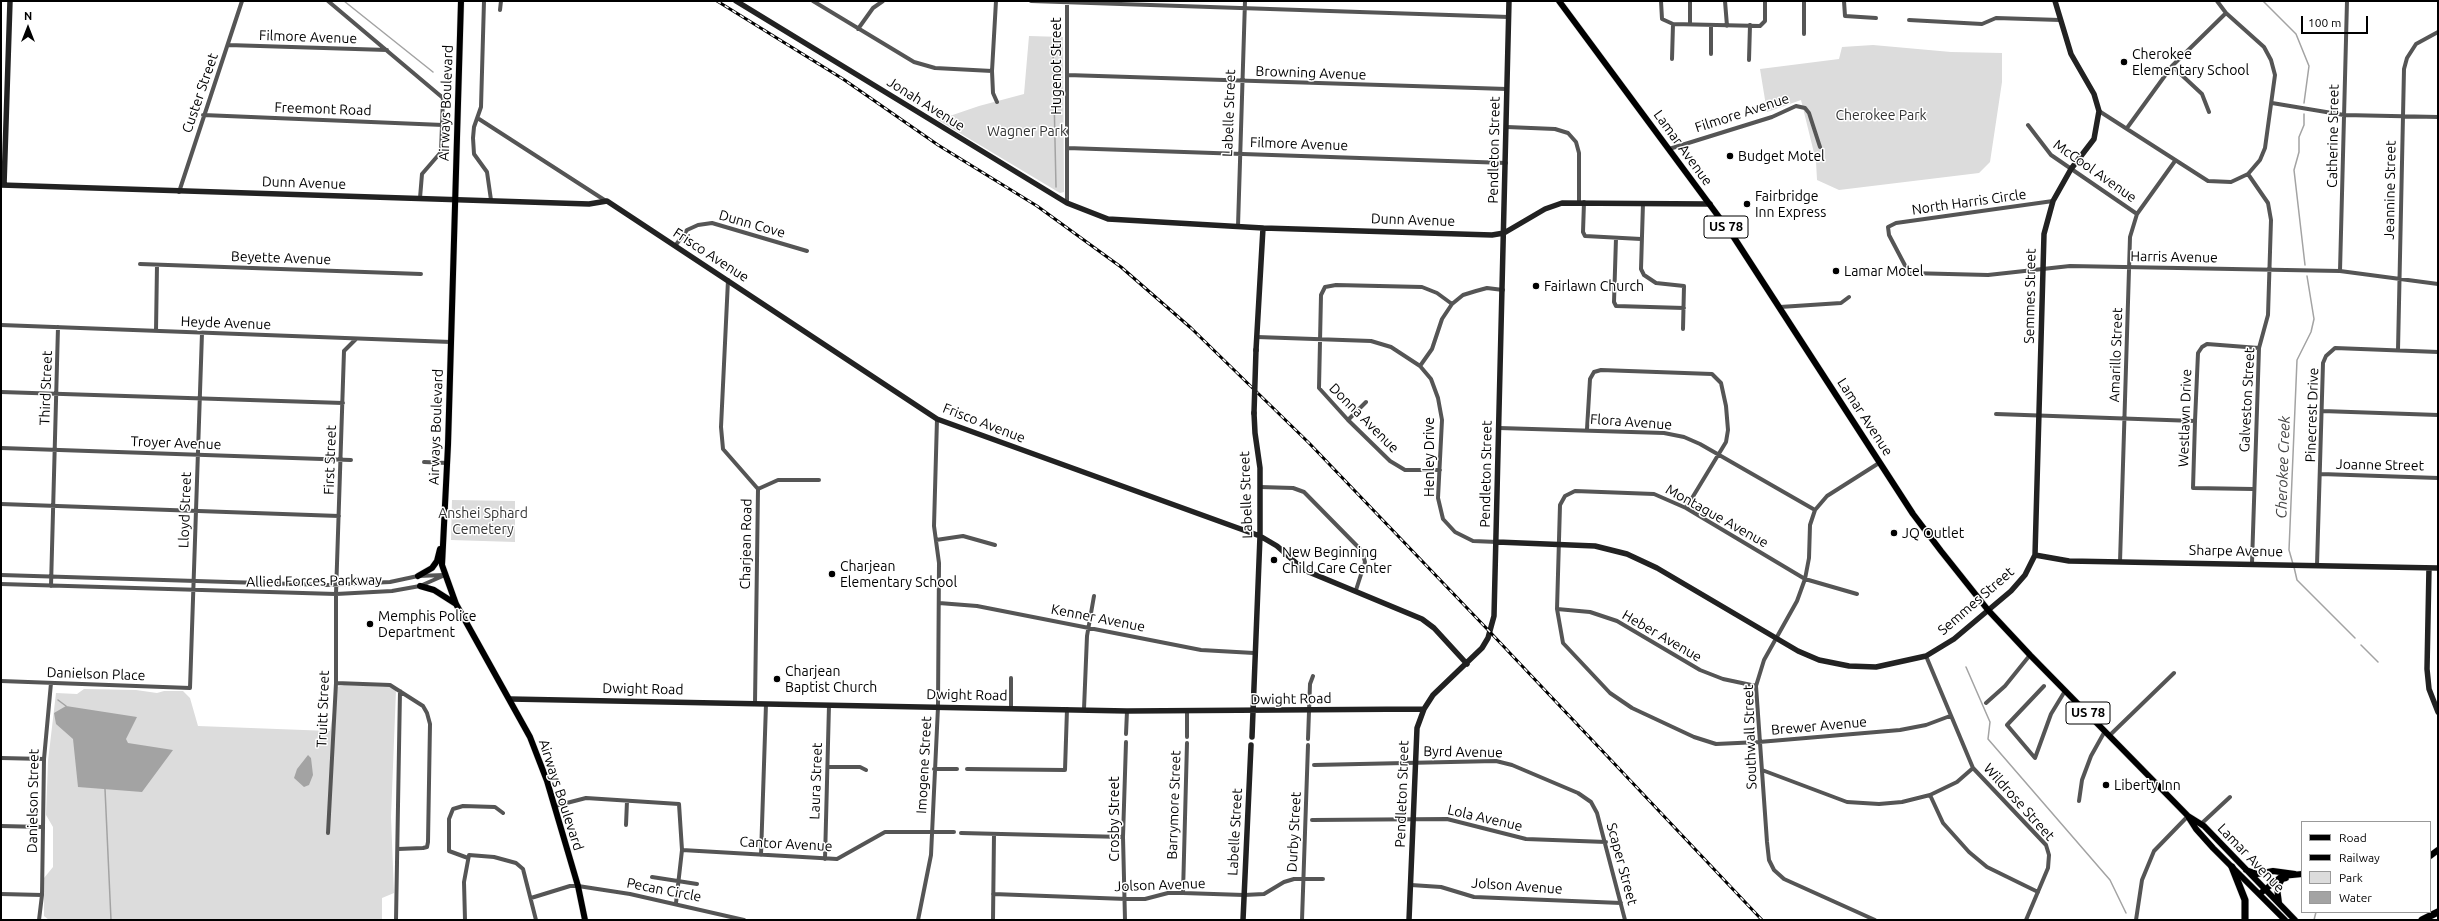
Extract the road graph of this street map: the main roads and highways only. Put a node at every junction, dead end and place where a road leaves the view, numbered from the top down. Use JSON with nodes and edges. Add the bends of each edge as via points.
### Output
{"nodes":[{"id":1,"x":461,"y":1,"type":"edge"},
{"id":2,"x":1559,"y":1,"type":"edge"},
{"id":3,"x":443,"y":538,"type":"junction"},
{"id":4,"x":418,"y":576,"type":"road end"},
{"id":5,"x":420,"y":586,"type":"road end"},
{"id":6,"x":456,"y":604,"type":"junction"},
{"id":7,"x":2188,"y":816,"type":"junction"},
{"id":8,"x":2232,"y":867,"type":"junction"},
{"id":9,"x":2244,"y":869,"type":"junction"},
{"id":10,"x":2295,"y":874,"type":"junction"},
{"id":11,"x":2301,"y":874,"type":"edge"},
{"id":12,"x":2264,"y":890,"type":"junction"},
{"id":13,"x":2260,"y":895,"type":"junction"},
{"id":14,"x":2279,"y":905,"type":"junction"},
{"id":15,"x":2438,"y":912,"type":"edge"},
{"id":16,"x":585,"y":920,"type":"edge"},
{"id":17,"x":2245,"y":920,"type":"edge"},
{"id":18,"x":2285,"y":920,"type":"edge"},
{"id":19,"x":2295,"y":920,"type":"edge"},
{"id":20,"x":2422,"y":920,"type":"edge"}],
"edges":[{"from":1,"to":3,"type":"main road","name":"Airways Boulevard"},
{"from":2,"to":7,"type":"main road","name":"Lamar Avenue","number":"US 78","via":[[1710,204],[1940,552],[1988,610],[2030,655]]},
{"from":3,"to":4,"type":"main road","via":[[437,561],[432,568]]},
{"from":3,"to":6,"type":"main road","name":"Airways Boulevard","via":[[445,575]]},
{"from":5,"to":6,"type":"main road","via":[[434,590]]},
{"from":6,"to":16,"type":"main road","name":"Airways Boulevard","via":[[530,737],[555,806]]},
{"from":7,"to":8,"type":"main road","name":"Lamar Avenue","number":"US 78","via":[[2196,829]]},
{"from":7,"to":9,"type":"main road","name":"Lamar Avenue","number":"US 78","via":[[2201,824]]},
{"from":8,"to":13,"type":"main road","name":"Lamar Avenue","number":"US 78"},
{"from":8,"to":17,"type":"highway","via":[[2245,900]]},
{"from":9,"to":10,"type":"main road","via":[[2257,874],[2273,871]]},
{"from":9,"to":12,"type":"main road","name":"Lamar Avenue","number":"US 78"},
{"from":10,"to":11,"type":"main road"},
{"from":10,"to":12,"type":"main road","via":[[2278,877]]},
{"from":10,"to":14,"type":"main road","via":[[2278,883],[2276,892]]},
{"from":12,"to":13,"type":"main road"},
{"from":12,"to":14,"type":"main road","name":"Lamar Avenue","number":"US 78"},
{"from":13,"to":18,"type":"main road","name":"Lamar Avenue","number":"US 78"},
{"from":14,"to":19,"type":"main road","name":"Lamar Avenue","number":"US 78"},
{"from":15,"to":20,"type":"highway"}]}
